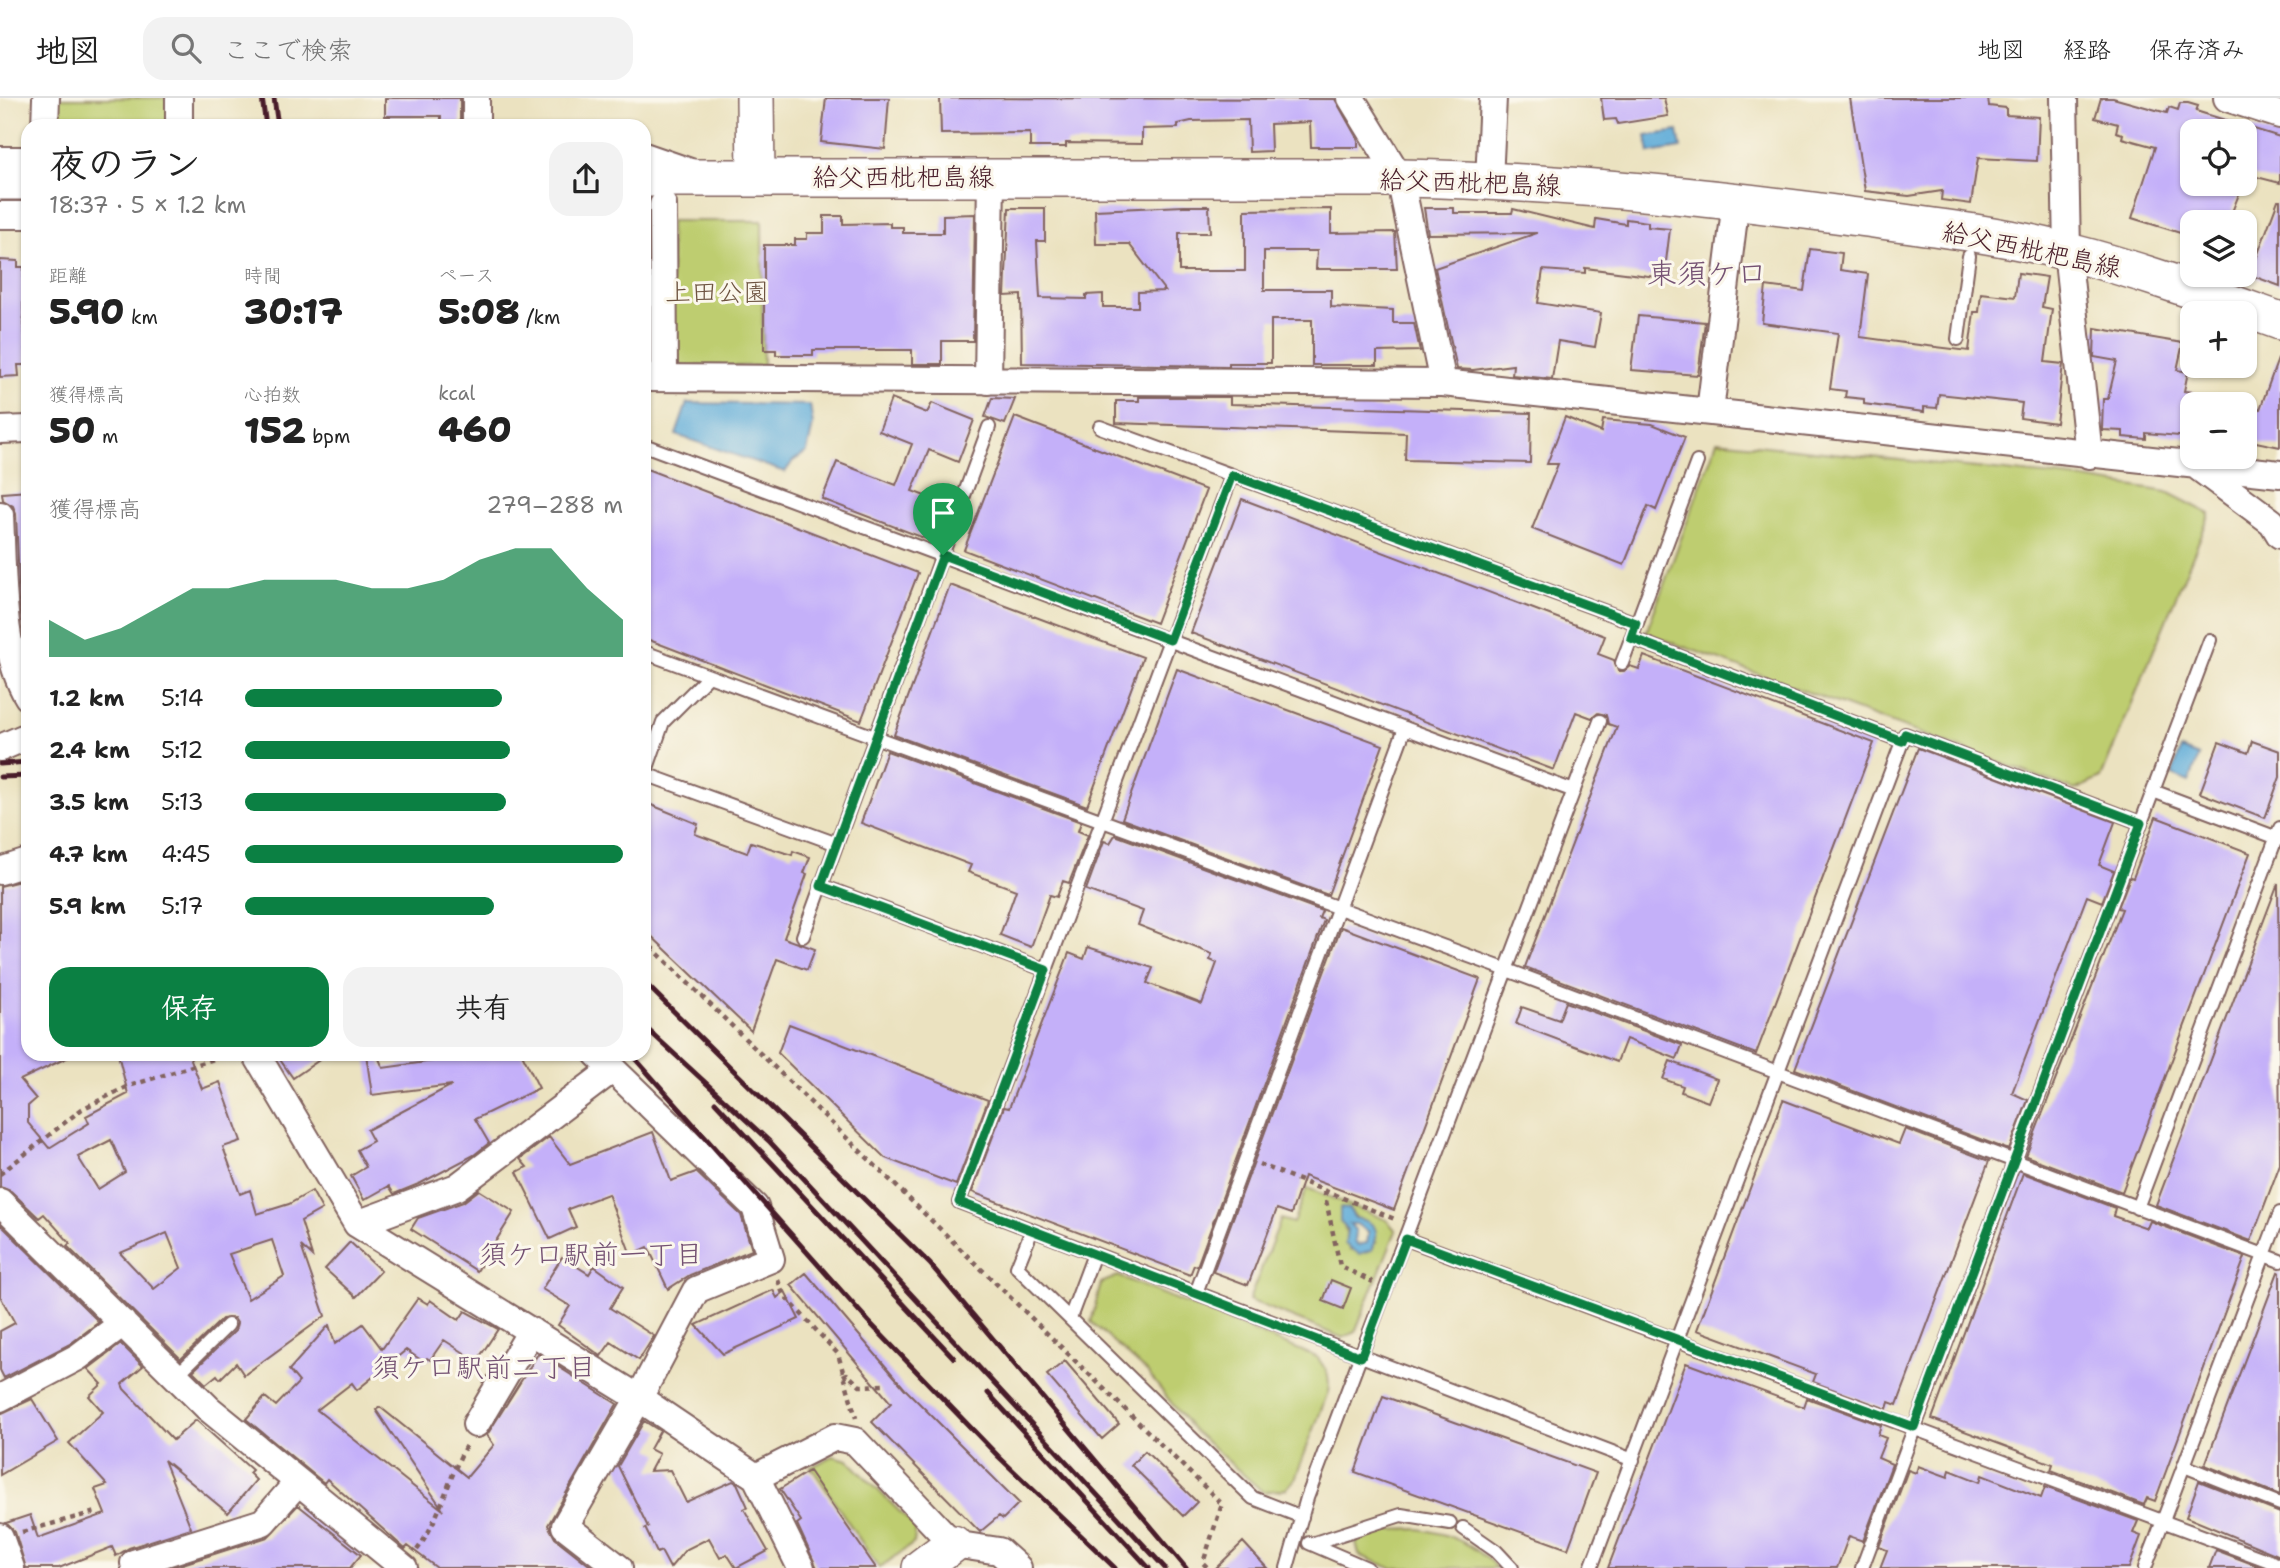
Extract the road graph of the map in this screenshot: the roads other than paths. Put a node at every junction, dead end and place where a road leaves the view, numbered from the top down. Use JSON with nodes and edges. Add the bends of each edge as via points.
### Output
{"nodes":[{"id":1,"x":46,"y":98,"type":"edge"},
{"id":2,"x":179,"y":98,"type":"edge"},
{"id":3,"x":476,"y":98,"type":"edge"},
{"id":4,"x":755,"y":98,"type":"edge"},
{"id":5,"x":1351,"y":98,"type":"edge"},
{"id":6,"x":1493,"y":98,"type":"edge"},
{"id":7,"x":2064,"y":98,"type":"edge"},
{"id":8,"x":2227,"y":98,"type":"edge"},
{"id":9,"x":2276,"y":108,"type":"edge"},
{"id":10,"x":45,"y":119,"type":"edge"},
{"id":11,"x":179,"y":119,"type":"edge"},
{"id":12,"x":476,"y":119,"type":"edge"},
{"id":13,"x":651,"y":158,"type":"edge"},
{"id":14,"x":0,"y":160,"type":"edge"},
{"id":15,"x":21,"y":160,"type":"edge"},
{"id":16,"x":701,"y":176,"type":"junction"},
{"id":17,"x":756,"y":176,"type":"junction"},
{"id":18,"x":991,"y":177,"type":"junction"},
{"id":19,"x":1399,"y":178,"type":"junction"},
{"id":20,"x":1489,"y":180,"type":"junction"},
{"id":21,"x":0,"y":181,"type":"edge"},
{"id":22,"x":21,"y":181,"type":"edge"},
{"id":23,"x":651,"y":196,"type":"edge"},
{"id":24,"x":1735,"y":201,"type":"junction"},
{"id":25,"x":0,"y":215,"type":"edge"},
{"id":26,"x":21,"y":215,"type":"edge"},
{"id":27,"x":651,"y":241,"type":"edge"},
{"id":28,"x":2067,"y":251,"type":"junction"},
{"id":29,"x":1969,"y":256,"type":"dead end"},
{"id":30,"x":2280,"y":320,"type":"edge"},
{"id":31,"x":1958,"y":339,"type":"dead end"},
{"id":32,"x":654,"y":377,"type":"edge"},
{"id":33,"x":988,"y":380,"type":"junction"},
{"id":34,"x":1443,"y":383,"type":"junction"},
{"id":35,"x":1710,"y":411,"type":"junction"},
{"id":36,"x":989,"y":427,"type":"dead end"},
{"id":37,"x":1100,"y":427,"type":"dead end"},
{"id":38,"x":21,"y":429,"type":"edge"},
{"id":39,"x":0,"y":430,"type":"edge"},
{"id":40,"x":651,"y":448,"type":"edge"},
{"id":41,"x":2089,"y":455,"type":"junction"},
{"id":42,"x":1697,"y":462,"type":"dead end"},
{"id":43,"x":2180,"y":465,"type":"edge"},
{"id":44,"x":2201,"y":469,"type":"edge"},
{"id":45,"x":2221,"y":469,"type":"edge"},
{"id":46,"x":2280,"y":474,"type":"edge"},
{"id":47,"x":1232,"y":475,"type":"junction"},
{"id":48,"x":0,"y":515,"type":"edge"},
{"id":49,"x":2280,"y":535,"type":"edge"},
{"id":50,"x":943,"y":555,"type":"junction"},
{"id":51,"x":1636,"y":623,"type":"junction"},
{"id":52,"x":1631,"y":638,"type":"junction"},
{"id":53,"x":1170,"y":640,"type":"junction"},
{"id":54,"x":2210,"y":640,"type":"dead end"},
{"id":55,"x":651,"y":655,"type":"edge"},
{"id":56,"x":1622,"y":663,"type":"dead end"},
{"id":57,"x":709,"y":676,"type":"junction"},
{"id":58,"x":19,"y":690,"type":"edge"},
{"id":59,"x":1600,"y":721,"type":"dead end"},
{"id":60,"x":1405,"y":728,"type":"junction"},
{"id":61,"x":876,"y":737,"type":"junction"},
{"id":62,"x":21,"y":739,"type":"edge"},
{"id":63,"x":1902,"y":741,"type":"junction"},
{"id":64,"x":0,"y":748,"type":"edge"},
{"id":65,"x":651,"y":757,"type":"edge"},
{"id":66,"x":651,"y":776,"type":"edge"},
{"id":67,"x":1574,"y":791,"type":"junction"},
{"id":68,"x":2153,"y":791,"type":"junction"},
{"id":69,"x":1102,"y":821,"type":"junction"},
{"id":70,"x":2141,"y":823,"type":"junction"},
{"id":71,"x":2279,"y":835,"type":"edge"},
{"id":72,"x":837,"y":844,"type":"junction"},
{"id":73,"x":21,"y":864,"type":"edge"},
{"id":74,"x":0,"y":871,"type":"edge"},
{"id":75,"x":821,"y":886,"type":"junction"},
{"id":76,"x":1338,"y":908,"type":"junction"},
{"id":77,"x":803,"y":936,"type":"dead end"},
{"id":78,"x":1046,"y":970,"type":"junction"},
{"id":79,"x":1507,"y":970,"type":"junction"},
{"id":80,"x":261,"y":1061,"type":"edge"},
{"id":81,"x":605,"y":1061,"type":"edge"},
{"id":82,"x":1778,"y":1072,"type":"junction"},
{"id":83,"x":2014,"y":1161,"type":"junction"},
{"id":84,"x":0,"y":1202,"type":"edge"},
{"id":85,"x":2137,"y":1208,"type":"junction"},
{"id":86,"x":2280,"y":1213,"type":"edge"},
{"id":87,"x":358,"y":1224,"type":"junction"},
{"id":88,"x":1032,"y":1230,"type":"junction"},
{"id":89,"x":1406,"y":1239,"type":"junction"},
{"id":90,"x":1094,"y":1254,"type":"junction"},
{"id":91,"x":2264,"y":1255,"type":"junction"},
{"id":92,"x":2280,"y":1261,"type":"edge"},
{"id":93,"x":1196,"y":1293,"type":"junction"},
{"id":94,"x":1070,"y":1318,"type":"junction"},
{"id":95,"x":123,"y":1323,"type":"junction"},
{"id":96,"x":228,"y":1325,"type":"dead end"},
{"id":97,"x":531,"y":1331,"type":"junction"},
{"id":98,"x":1678,"y":1340,"type":"junction"},
{"id":99,"x":1361,"y":1357,"type":"junction"},
{"id":100,"x":176,"y":1376,"type":"junction"},
{"id":101,"x":0,"y":1398,"type":"edge"},
{"id":102,"x":639,"y":1398,"type":"junction"},
{"id":103,"x":476,"y":1424,"type":"road end"},
{"id":104,"x":1914,"y":1427,"type":"junction"},
{"id":105,"x":1633,"y":1460,"type":"junction"},
{"id":106,"x":2184,"y":1466,"type":"junction"},
{"id":107,"x":756,"y":1477,"type":"junction"},
{"id":108,"x":297,"y":1483,"type":"junction"},
{"id":109,"x":2280,"y":1504,"type":"edge"},
{"id":110,"x":1301,"y":1517,"type":"junction"},
{"id":111,"x":2164,"y":1520,"type":"junction"},
{"id":112,"x":1450,"y":1523,"type":"dead end"},
{"id":113,"x":1464,"y":1528,"type":"dead end"},
{"id":114,"x":0,"y":1538,"type":"edge"},
{"id":115,"x":1296,"y":1538,"type":"junction"},
{"id":116,"x":953,"y":1544,"type":"junction"},
{"id":117,"x":1311,"y":1544,"type":"junction"},
{"id":118,"x":407,"y":1563,"type":"edge"},
{"id":119,"x":2280,"y":1565,"type":"edge"},
{"id":120,"x":11,"y":1568,"type":"edge"},
{"id":121,"x":135,"y":1568,"type":"edge"},
{"id":122,"x":619,"y":1568,"type":"edge"},
{"id":123,"x":800,"y":1568,"type":"edge"},
{"id":124,"x":921,"y":1568,"type":"edge"},
{"id":125,"x":1018,"y":1568,"type":"edge"},
{"id":126,"x":1287,"y":1568,"type":"edge"},
{"id":127,"x":1367,"y":1568,"type":"edge"},
{"id":128,"x":1512,"y":1568,"type":"edge"},
{"id":129,"x":1591,"y":1568,"type":"edge"},
{"id":130,"x":1862,"y":1568,"type":"edge"},
{"id":131,"x":2146,"y":1568,"type":"edge"}],
"edges":[{"from":1,"to":10,"type":"street"},
{"from":2,"to":11,"type":"street"},
{"from":3,"to":12,"type":"street"},
{"from":4,"to":17,"type":"main road"},
{"from":5,"to":19,"type":"street"},
{"from":6,"to":20,"type":"street"},
{"from":7,"to":28,"type":"street"},
{"from":8,"to":9,"type":"street"},
{"from":13,"to":16,"type":"street"},
{"from":14,"to":15,"type":"street"},
{"from":16,"to":17,"type":"main road","name":"給父西枇杷島線"},
{"from":16,"to":23,"type":"main road","name":"給父西枇杷島線"},
{"from":17,"to":18,"type":"main road","name":"給父西枇杷島線"},
{"from":18,"to":19,"type":"main road","name":"給父西枇杷島線"},
{"from":18,"to":33,"type":"street"},
{"from":19,"to":20,"type":"main road","name":"給父西枇杷島線"},
{"from":19,"to":34,"type":"street"},
{"from":20,"to":24,"type":"main road","name":"給父西枇杷島線"},
{"from":21,"to":22,"type":"main road"},
{"from":24,"to":28,"type":"main road","name":"給父西枇杷島線","via":[[1992,236]]},
{"from":24,"to":35,"type":"street"},
{"from":25,"to":26,"type":"street"},
{"from":27,"to":32,"type":"street"},
{"from":28,"to":30,"type":"main road","name":"給父西枇杷島線"},
{"from":28,"to":41,"type":"street"},
{"from":29,"to":31,"type":"lane"},
{"from":32,"to":33,"type":"street"},
{"from":33,"to":34,"type":"street"},
{"from":34,"to":35,"type":"street"},
{"from":35,"to":41,"type":"street"},
{"from":36,"to":50,"type":"lane"},
{"from":37,"to":47,"type":"lane"},
{"from":38,"to":39,"type":"street"},
{"from":40,"to":50,"type":"lane"},
{"from":41,"to":43,"type":"street"},
{"from":42,"to":51,"type":"lane"},
{"from":44,"to":49,"type":"street","via":[[2272,522]]},
{"from":45,"to":46,"type":"street"},
{"from":47,"to":51,"type":"lane"},
{"from":47,"to":53,"type":"lane"},
{"from":48,"to":58,"type":"street","via":[[7,648]]},
{"from":50,"to":53,"type":"lane"},
{"from":50,"to":61,"type":"lane"},
{"from":51,"to":52,"type":"lane"},
{"from":52,"to":56,"type":"lane"},
{"from":52,"to":63,"type":"lane"},
{"from":53,"to":60,"type":"lane"},
{"from":53,"to":69,"type":"lane"},
{"from":54,"to":68,"type":"lane"},
{"from":55,"to":57,"type":"lane"},
{"from":57,"to":61,"type":"lane"},
{"from":57,"to":65,"type":"lane","via":[[663,722]]},
{"from":59,"to":67,"type":"lane"},
{"from":60,"to":67,"type":"lane"},
{"from":60,"to":76,"type":"lane"},
{"from":61,"to":69,"type":"lane"},
{"from":61,"to":72,"type":"lane"},
{"from":62,"to":64,"type":"street"},
{"from":63,"to":70,"type":"lane","via":[[1905,734]]},
{"from":63,"to":82,"type":"lane"},
{"from":66,"to":72,"type":"lane"},
{"from":67,"to":79,"type":"lane"},
{"from":68,"to":70,"type":"lane"},
{"from":68,"to":71,"type":"lane"},
{"from":69,"to":76,"type":"lane"},
{"from":69,"to":78,"type":"lane"},
{"from":70,"to":83,"type":"lane"},
{"from":71,"to":85,"type":"lane"},
{"from":72,"to":75,"type":"lane"},
{"from":73,"to":74,"type":"street"},
{"from":75,"to":77,"type":"lane"},
{"from":75,"to":78,"type":"lane"},
{"from":76,"to":79,"type":"lane"},
{"from":76,"to":93,"type":"lane"},
{"from":78,"to":88,"type":"lane","via":[[959,1202]]},
{"from":79,"to":82,"type":"lane"},
{"from":79,"to":89,"type":"lane"},
{"from":80,"to":87,"type":"street"},
{"from":81,"to":87,"type":"street","via":[[457,1187]]},
{"from":81,"to":102,"type":"street","via":[[755,1208],[771,1259],[696,1290]]},
{"from":82,"to":83,"type":"lane"},
{"from":82,"to":98,"type":"lane"},
{"from":83,"to":85,"type":"lane"},
{"from":83,"to":104,"type":"lane"},
{"from":84,"to":95,"type":"street"},
{"from":85,"to":91,"type":"lane"},
{"from":86,"to":91,"type":"lane"},
{"from":87,"to":97,"type":"street"},
{"from":88,"to":90,"type":"lane"},
{"from":88,"to":94,"type":"lane","via":[[1017,1267]]},
{"from":89,"to":98,"type":"lane"},
{"from":89,"to":99,"type":"lane"},
{"from":90,"to":93,"type":"lane"},
{"from":90,"to":94,"type":"lane"},
{"from":91,"to":92,"type":"lane"},
{"from":91,"to":106,"type":"lane"},
{"from":93,"to":99,"type":"lane"},
{"from":94,"to":110,"type":"lane","via":[[1253,1498]]},
{"from":95,"to":100,"type":"street"},
{"from":95,"to":101,"type":"street","via":[[78,1357]]},
{"from":96,"to":100,"type":"lane"},
{"from":97,"to":102,"type":"street"},
{"from":97,"to":103,"type":"street"},
{"from":98,"to":104,"type":"lane"},
{"from":98,"to":105,"type":"lane"},
{"from":99,"to":105,"type":"lane"},
{"from":99,"to":110,"type":"lane"},
{"from":100,"to":108,"type":"street"},
{"from":102,"to":107,"type":"street"},
{"from":102,"to":122,"type":"street","via":[[565,1526]]},
{"from":104,"to":111,"type":"lane"},
{"from":104,"to":130,"type":"lane"},
{"from":105,"to":129,"type":"lane"},
{"from":106,"to":109,"type":"lane"},
{"from":106,"to":111,"type":"lane"},
{"from":107,"to":116,"type":"street","via":[[835,1437],[855,1441]]},
{"from":107,"to":123,"type":"street"},
{"from":108,"to":118,"type":"street"},
{"from":108,"to":121,"type":"street","via":[[263,1522],[134,1563]]},
{"from":110,"to":115,"type":"lane"},
{"from":111,"to":119,"type":"lane"},
{"from":111,"to":131,"type":"lane"},
{"from":112,"to":117,"type":"lane","via":[[1401,1515]]},
{"from":113,"to":128,"type":"lane"},
{"from":114,"to":120,"type":"street"},
{"from":115,"to":117,"type":"lane"},
{"from":115,"to":126,"type":"lane"},
{"from":116,"to":124,"type":"main road"},
{"from":116,"to":125,"type":"street","via":[[999,1551]]},
{"from":117,"to":127,"type":"lane"}]}
